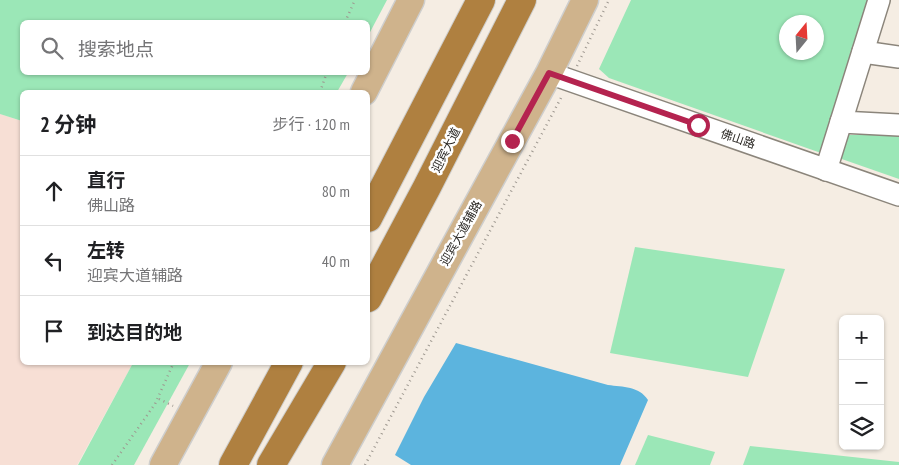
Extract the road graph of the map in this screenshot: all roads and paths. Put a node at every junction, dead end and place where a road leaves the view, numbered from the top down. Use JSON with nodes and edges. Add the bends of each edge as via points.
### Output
{"nodes":[{"id":1,"x":355,"y":0,"type":"edge"},
{"id":2,"x":411,"y":0,"type":"edge"},
{"id":3,"x":468,"y":0,"type":"edge"},
{"id":4,"x":481,"y":0,"type":"edge"},
{"id":5,"x":522,"y":0,"type":"edge"},
{"id":6,"x":531,"y":0,"type":"edge"},
{"id":7,"x":585,"y":0,"type":"edge"},
{"id":8,"x":610,"y":0,"type":"edge"},
{"id":9,"x":879,"y":0,"type":"edge"},
{"id":10,"x":346,"y":20,"type":"edge"},
{"id":11,"x":863,"y":52,"type":"junction"},
{"id":12,"x":899,"y":57,"type":"edge"},
{"id":13,"x":326,"y":75,"type":"edge"},
{"id":14,"x":560,"y":76,"type":"junction"},
{"id":15,"x":321,"y":90,"type":"edge"},
{"id":16,"x":365,"y":90,"type":"edge"},
{"id":17,"x":841,"y":122,"type":"junction"},
{"id":18,"x":899,"y":125,"type":"edge"},
{"id":19,"x":394,"y":169,"type":"junction"},
{"id":20,"x":826,"y":170,"type":"junction"},
{"id":21,"x":427,"y":187,"type":"junction"},
{"id":22,"x":899,"y":196,"type":"edge"},
{"id":23,"x":370,"y":214,"type":"edge"},
{"id":24,"x":370,"y":294,"type":"edge"},
{"id":25,"x":173,"y":365,"type":"edge"},
{"id":26,"x":217,"y":365,"type":"edge"},
{"id":27,"x":287,"y":365,"type":"edge"},
{"id":28,"x":331,"y":365,"type":"edge"},
{"id":29,"x":332,"y":365,"type":"edge"},
{"id":30,"x":159,"y":399,"type":"dead end"},
{"id":31,"x":177,"y":409,"type":"dead end"},
{"id":32,"x":235,"y":459,"type":"edge"},
{"id":33,"x":112,"y":465,"type":"edge"},
{"id":34,"x":163,"y":465,"type":"edge"},
{"id":35,"x":271,"y":465,"type":"edge"},
{"id":36,"x":287,"y":465,"type":"edge"},
{"id":37,"x":335,"y":465,"type":"edge"},
{"id":38,"x":365,"y":465,"type":"edge"}],
"edges":[{"from":1,"to":10,"type":"path"},
{"from":2,"to":16,"type":"main road"},
{"from":3,"to":19,"type":"highway"},
{"from":4,"to":19,"type":"highway"},
{"from":5,"to":21,"type":"highway","name":"迎宾大道"},
{"from":6,"to":21,"type":"highway"},
{"from":7,"to":14,"type":"main road","name":"迎宾大道辅路"},
{"from":8,"to":14,"type":"path"},
{"from":9,"to":11,"type":"street"},
{"from":11,"to":12,"type":"street"},
{"from":11,"to":17,"type":"street"},
{"from":13,"to":15,"type":"path"},
{"from":14,"to":20,"type":"street","name":"佛山路"},
{"from":14,"to":37,"type":"main road","name":"迎宾大道辅路"},
{"from":14,"to":38,"type":"path"},
{"from":17,"to":18,"type":"street"},
{"from":17,"to":20,"type":"street"},
{"from":19,"to":23,"type":"highway"},
{"from":20,"to":22,"type":"street","name":"佛山路"},
{"from":21,"to":24,"type":"highway","name":"迎宾大道"},
{"from":25,"to":33,"type":"path","via":[[155,404]]},
{"from":26,"to":34,"type":"main road"},
{"from":27,"to":32,"type":"highway"},
{"from":28,"to":35,"type":"highway"},
{"from":29,"to":36,"type":"highway"},
{"from":30,"to":31,"type":"path"}]}
